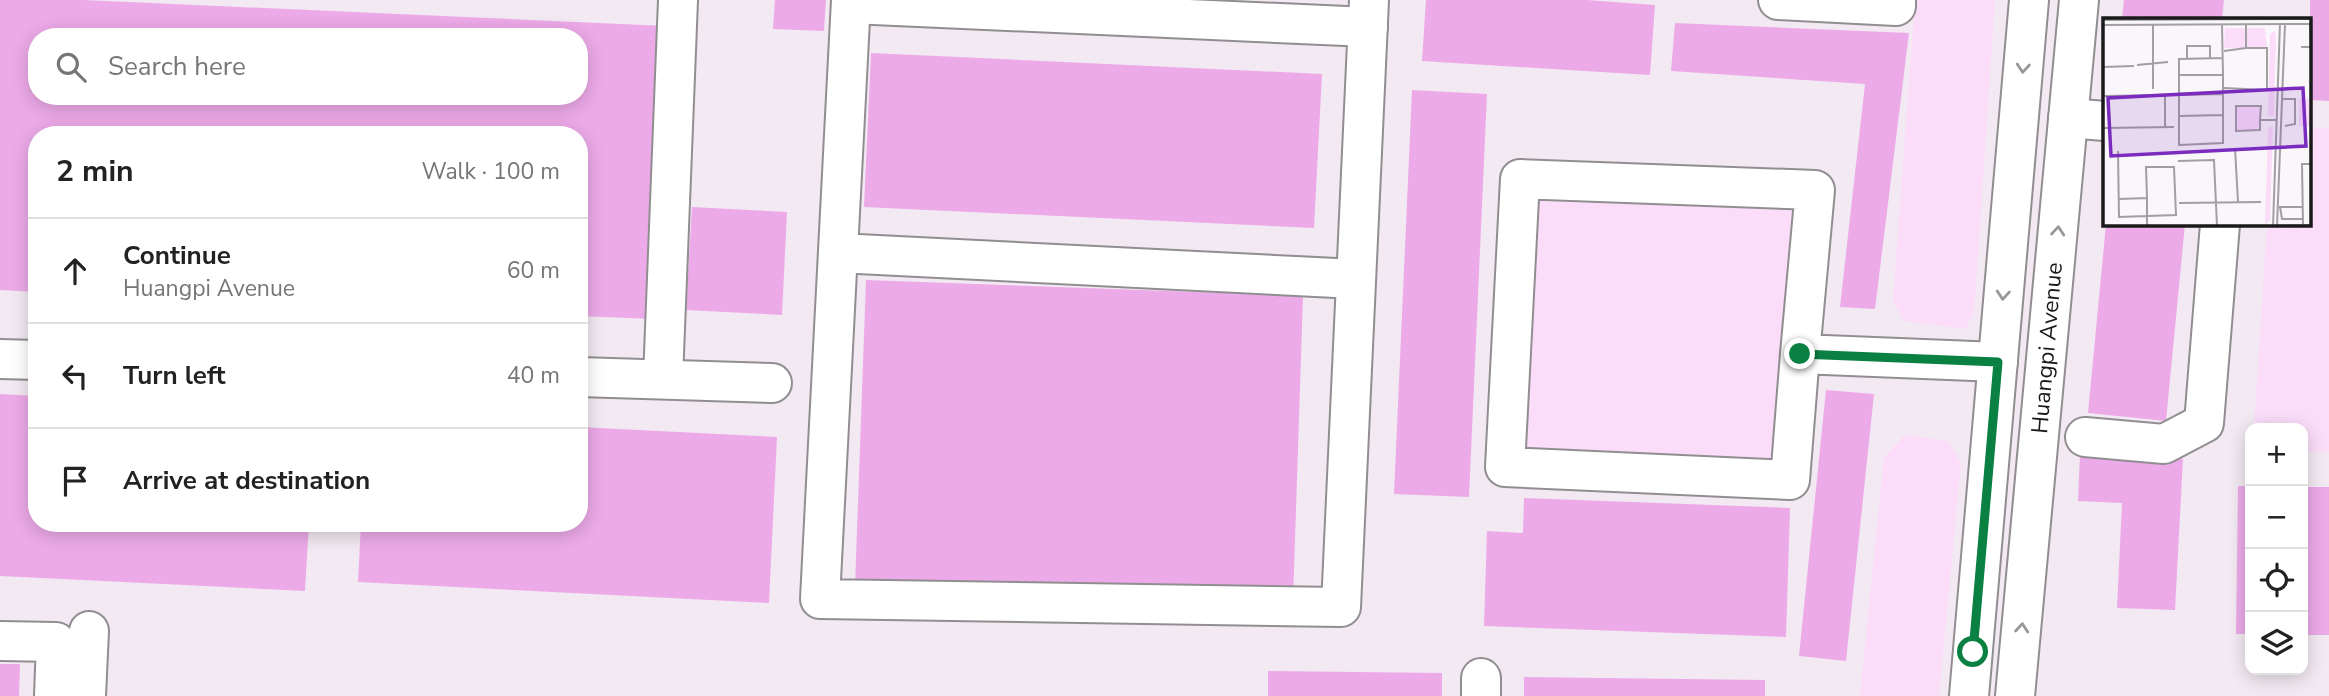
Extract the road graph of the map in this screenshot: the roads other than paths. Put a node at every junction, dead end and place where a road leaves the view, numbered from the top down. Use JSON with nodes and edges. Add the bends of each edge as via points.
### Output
{"nodes":[{"id":1,"x":678,"y":0,"type":"edge"},
{"id":2,"x":1778,"y":0,"type":"edge"},
{"id":3,"x":1896,"y":0,"type":"edge"},
{"id":4,"x":2029,"y":0,"type":"edge"},
{"id":5,"x":2079,"y":0,"type":"edge"},
{"id":6,"x":851,"y":2,"type":"edge"},
{"id":7,"x":1368,"y":13,"type":"edge"},
{"id":8,"x":2087,"y":119,"type":"edge"},
{"id":9,"x":2221,"y":226,"type":"edge"},
{"id":10,"x":838,"y":253,"type":"junction"},
{"id":11,"x":1356,"y":279,"type":"junction"},
{"id":12,"x":1800,"y":354,"type":"junction"},
{"id":13,"x":0,"y":359,"type":"edge"},
{"id":14,"x":28,"y":360,"type":"edge"},
{"id":15,"x":1998,"y":362,"type":"junction"},
{"id":16,"x":588,"y":377,"type":"edge"},
{"id":17,"x":663,"y":379,"type":"junction"},
{"id":18,"x":772,"y":383,"type":"dead end"},
{"id":19,"x":2085,"y":438,"type":"dead end"},
{"id":20,"x":89,"y":631,"type":"dead end"},
{"id":21,"x":0,"y":641,"type":"edge"},
{"id":22,"x":54,"y":696,"type":"edge"},
{"id":23,"x":86,"y":696,"type":"edge"},
{"id":24,"x":1969,"y":696,"type":"edge"},
{"id":25,"x":2015,"y":696,"type":"edge"}],
"edges":[{"from":1,"to":17,"type":"street"},
{"from":2,"to":3,"type":"street","via":[[1896,6]]},
{"from":4,"to":15,"type":"street","name":"Huangpi Avenue","one_way":true},
{"from":5,"to":8,"type":"street","name":"Huangpi Avenue"},
{"from":6,"to":7,"type":"street"},
{"from":6,"to":10,"type":"street"},
{"from":7,"to":11,"type":"street"},
{"from":25,"to":8,"type":"street","name":"Huangpi Avenue","one_way":true},
{"from":9,"to":19,"type":"street","via":[[2204,423],[2164,444]]},
{"from":10,"to":11,"type":"street"},
{"from":10,"to":11,"type":"street","via":[[820,599],[1341,607]]},
{"from":12,"to":12,"type":"street","via":[[1815,190],[1520,179],[1505,467],[1790,480]]},
{"from":12,"to":15,"type":"street"},
{"from":13,"to":14,"type":"street"},
{"from":15,"to":24,"type":"street","name":"Huangpi Avenue"},
{"from":16,"to":17,"type":"street"},
{"from":17,"to":18,"type":"street"},
{"from":20,"to":23,"type":"street"},
{"from":21,"to":22,"type":"street","via":[[56,642]]}]}
